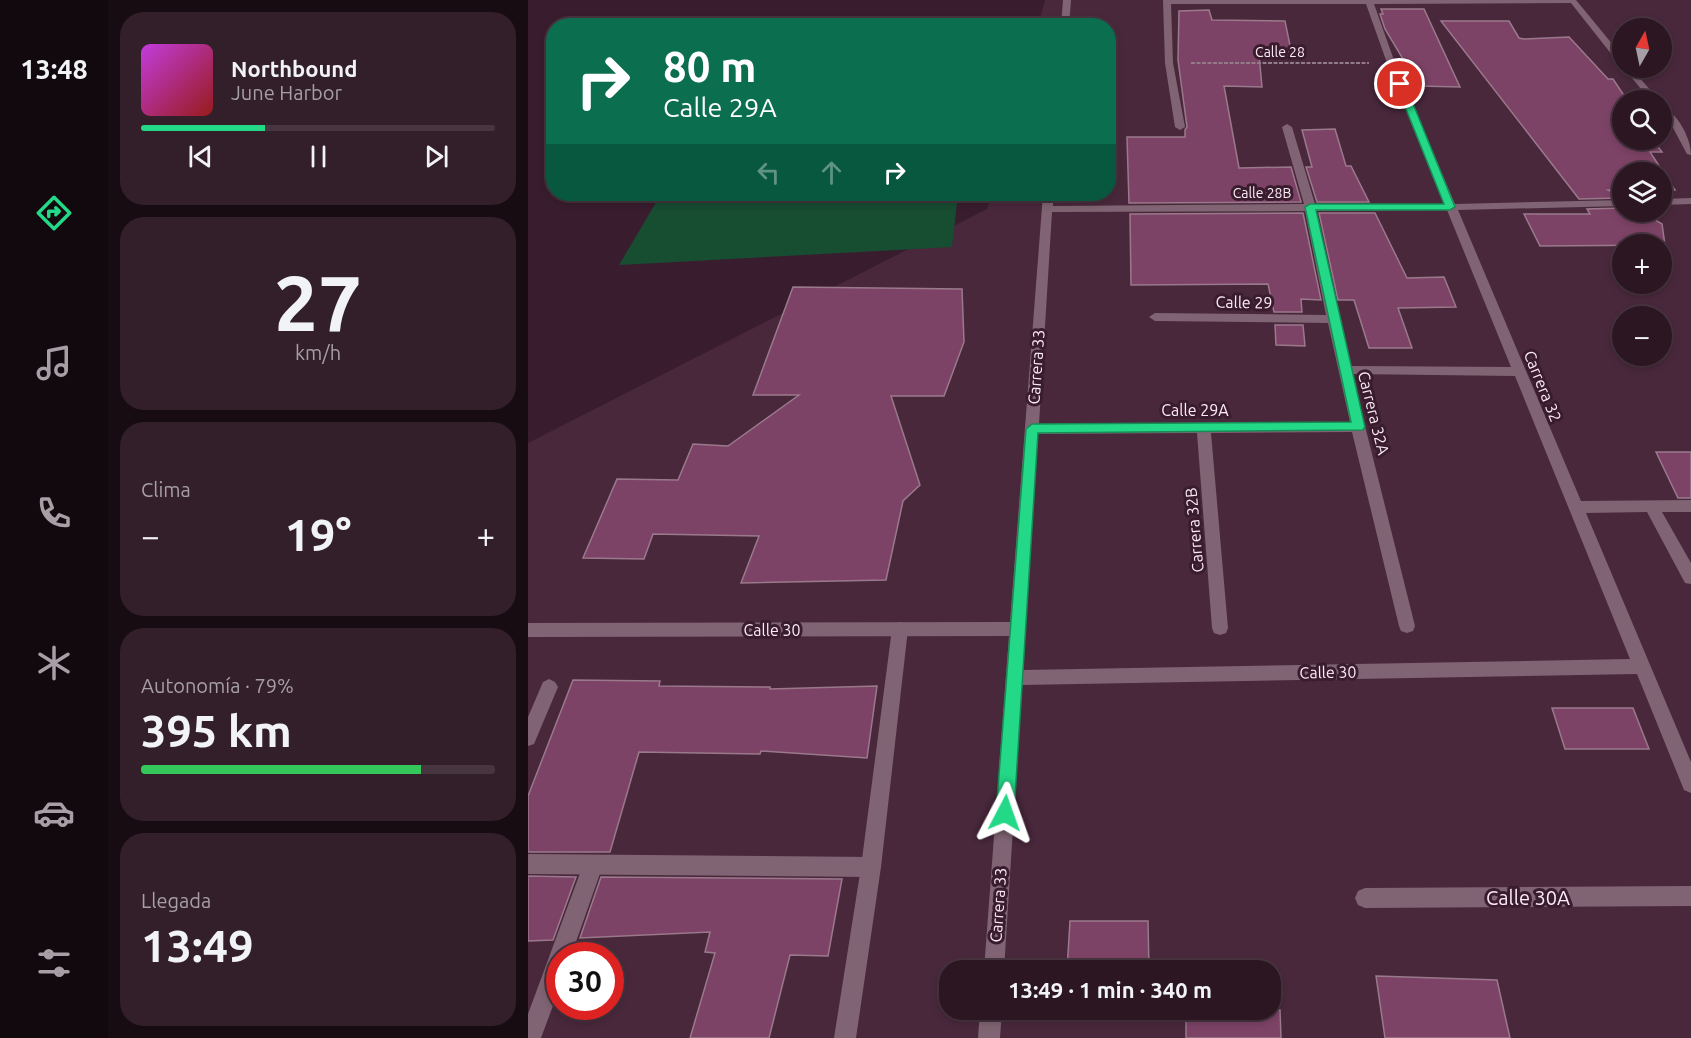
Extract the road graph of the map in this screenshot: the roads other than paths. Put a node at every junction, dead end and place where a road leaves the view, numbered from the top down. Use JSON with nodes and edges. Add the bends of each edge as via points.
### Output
{"nodes":[{"id":1,"x":1067,"y":0,"type":"edge"},
{"id":2,"x":1572,"y":0,"type":"edge"},
{"id":3,"x":1167,"y":1,"type":"edge"},
{"id":4,"x":1203,"y":1,"type":"edge"},
{"id":5,"x":1369,"y":1,"type":"edge"},
{"id":6,"x":1066,"y":18,"type":"edge"},
{"id":7,"x":1612,"y":49,"type":"edge"},
{"id":8,"x":1636,"y":78,"type":"edge"},
{"id":9,"x":1646,"y":90,"type":"edge"},
{"id":10,"x":1672,"y":120,"type":"edge"},
{"id":11,"x":1180,"y":127,"type":"dead end"},
{"id":12,"x":1287,"y":127,"type":"dead end"},
{"id":13,"x":1691,"y":152,"type":"edge"},
{"id":14,"x":1047,"y":201,"type":"edge"},
{"id":15,"x":1691,"y":201,"type":"edge"},
{"id":16,"x":1672,"y":202,"type":"edge"},
{"id":17,"x":1612,"y":203,"type":"edge"},
{"id":18,"x":1310,"y":207,"type":"junction"},
{"id":19,"x":1450,"y":207,"type":"junction"},
{"id":20,"x":1155,"y":317,"type":"dead end"},
{"id":21,"x":1333,"y":319,"type":"junction"},
{"id":22,"x":1344,"y":370,"type":"junction"},
{"id":23,"x":1520,"y":372,"type":"junction"},
{"id":24,"x":1358,"y":427,"type":"junction"},
{"id":25,"x":1204,"y":428,"type":"junction"},
{"id":26,"x":1032,"y":429,"type":"junction"},
{"id":27,"x":1691,"y":506,"type":"edge"},
{"id":28,"x":1575,"y":507,"type":"junction"},
{"id":29,"x":1652,"y":507,"type":"junction"},
{"id":30,"x":1691,"y":578,"type":"edge"},
{"id":31,"x":1407,"y":626,"type":"dead end"},
{"id":32,"x":1220,"y":628,"type":"dead end"},
{"id":33,"x":900,"y":629,"type":"junction"},
{"id":34,"x":1017,"y":629,"type":"junction"},
{"id":35,"x":528,"y":630,"type":"edge"},
{"id":36,"x":1642,"y":666,"type":"junction"},
{"id":37,"x":1014,"y":678,"type":"junction"},
{"id":38,"x":549,"y":687,"type":"dead end"},
{"id":39,"x":528,"y":738,"type":"edge"},
{"id":40,"x":1691,"y":784,"type":"edge"},
{"id":41,"x":528,"y":864,"type":"edge"},
{"id":42,"x":593,"y":865,"type":"junction"},
{"id":43,"x":872,"y":867,"type":"junction"},
{"id":44,"x":1691,"y":896,"type":"edge"},
{"id":45,"x":1365,"y":898,"type":"dead end"},
{"id":46,"x":565,"y":942,"type":"edge"},
{"id":47,"x":995,"y":960,"type":"edge"},
{"id":48,"x":546,"y":994,"type":"edge"},
{"id":49,"x":990,"y":1020,"type":"edge"},
{"id":50,"x":530,"y":1038,"type":"edge"},
{"id":51,"x":845,"y":1038,"type":"edge"},
{"id":52,"x":989,"y":1038,"type":"edge"}],
"edges":[{"from":1,"to":6,"type":"street"},
{"from":2,"to":5,"type":"street"},
{"from":2,"to":7,"type":"street"},
{"from":3,"to":4,"type":"street"},
{"from":3,"to":11,"type":"street","via":[[1169,63]]},
{"from":4,"to":5,"type":"street"},
{"from":5,"to":19,"type":"street","name":"Carrera 32"},
{"from":8,"to":9,"type":"street"},
{"from":10,"to":13,"type":"street"},
{"from":12,"to":18,"type":"street","name":"Carrera 32A"},
{"from":14,"to":18,"type":"street","name":"Calle 28B"},
{"from":14,"to":26,"type":"street","name":"Carrera 33"},
{"from":15,"to":16,"type":"street"},
{"from":17,"to":19,"type":"street","name":"Calle 28B"},
{"from":18,"to":19,"type":"street","name":"Calle 28B"},
{"from":18,"to":21,"type":"street","name":"Carrera 32A"},
{"from":19,"to":23,"type":"street","name":"Carrera 32"},
{"from":20,"to":21,"type":"street","name":"Calle 29"},
{"from":21,"to":22,"type":"street","name":"Carrera 32A"},
{"from":22,"to":23,"type":"street"},
{"from":22,"to":24,"type":"street","name":"Carrera 32A"},
{"from":23,"to":28,"type":"street","name":"Carrera 32"},
{"from":24,"to":25,"type":"street","name":"Calle 29A"},
{"from":24,"to":31,"type":"street","name":"Carrera 32A"},
{"from":25,"to":26,"type":"street","name":"Calle 29A"},
{"from":25,"to":32,"type":"street","name":"Carrera 32B"},
{"from":26,"to":34,"type":"street","name":"Carrera 33"},
{"from":27,"to":29,"type":"street"},
{"from":28,"to":29,"type":"street"},
{"from":28,"to":36,"type":"street","name":"Carrera 32"},
{"from":29,"to":30,"type":"street"},
{"from":33,"to":34,"type":"street","name":"Calle 30"},
{"from":33,"to":35,"type":"street","name":"Calle 30"},
{"from":33,"to":43,"type":"street"},
{"from":34,"to":37,"type":"street","name":"Carrera 33"},
{"from":36,"to":37,"type":"street","name":"Calle 30"},
{"from":36,"to":40,"type":"street","name":"Carrera 32"},
{"from":37,"to":47,"type":"street","name":"Carrera 33"},
{"from":38,"to":39,"type":"street"},
{"from":41,"to":42,"type":"street"},
{"from":42,"to":43,"type":"street"},
{"from":42,"to":46,"type":"street"},
{"from":43,"to":51,"type":"street"},
{"from":44,"to":45,"type":"street","name":"Calle 30A"},
{"from":48,"to":50,"type":"street"},
{"from":49,"to":52,"type":"street"}]}
